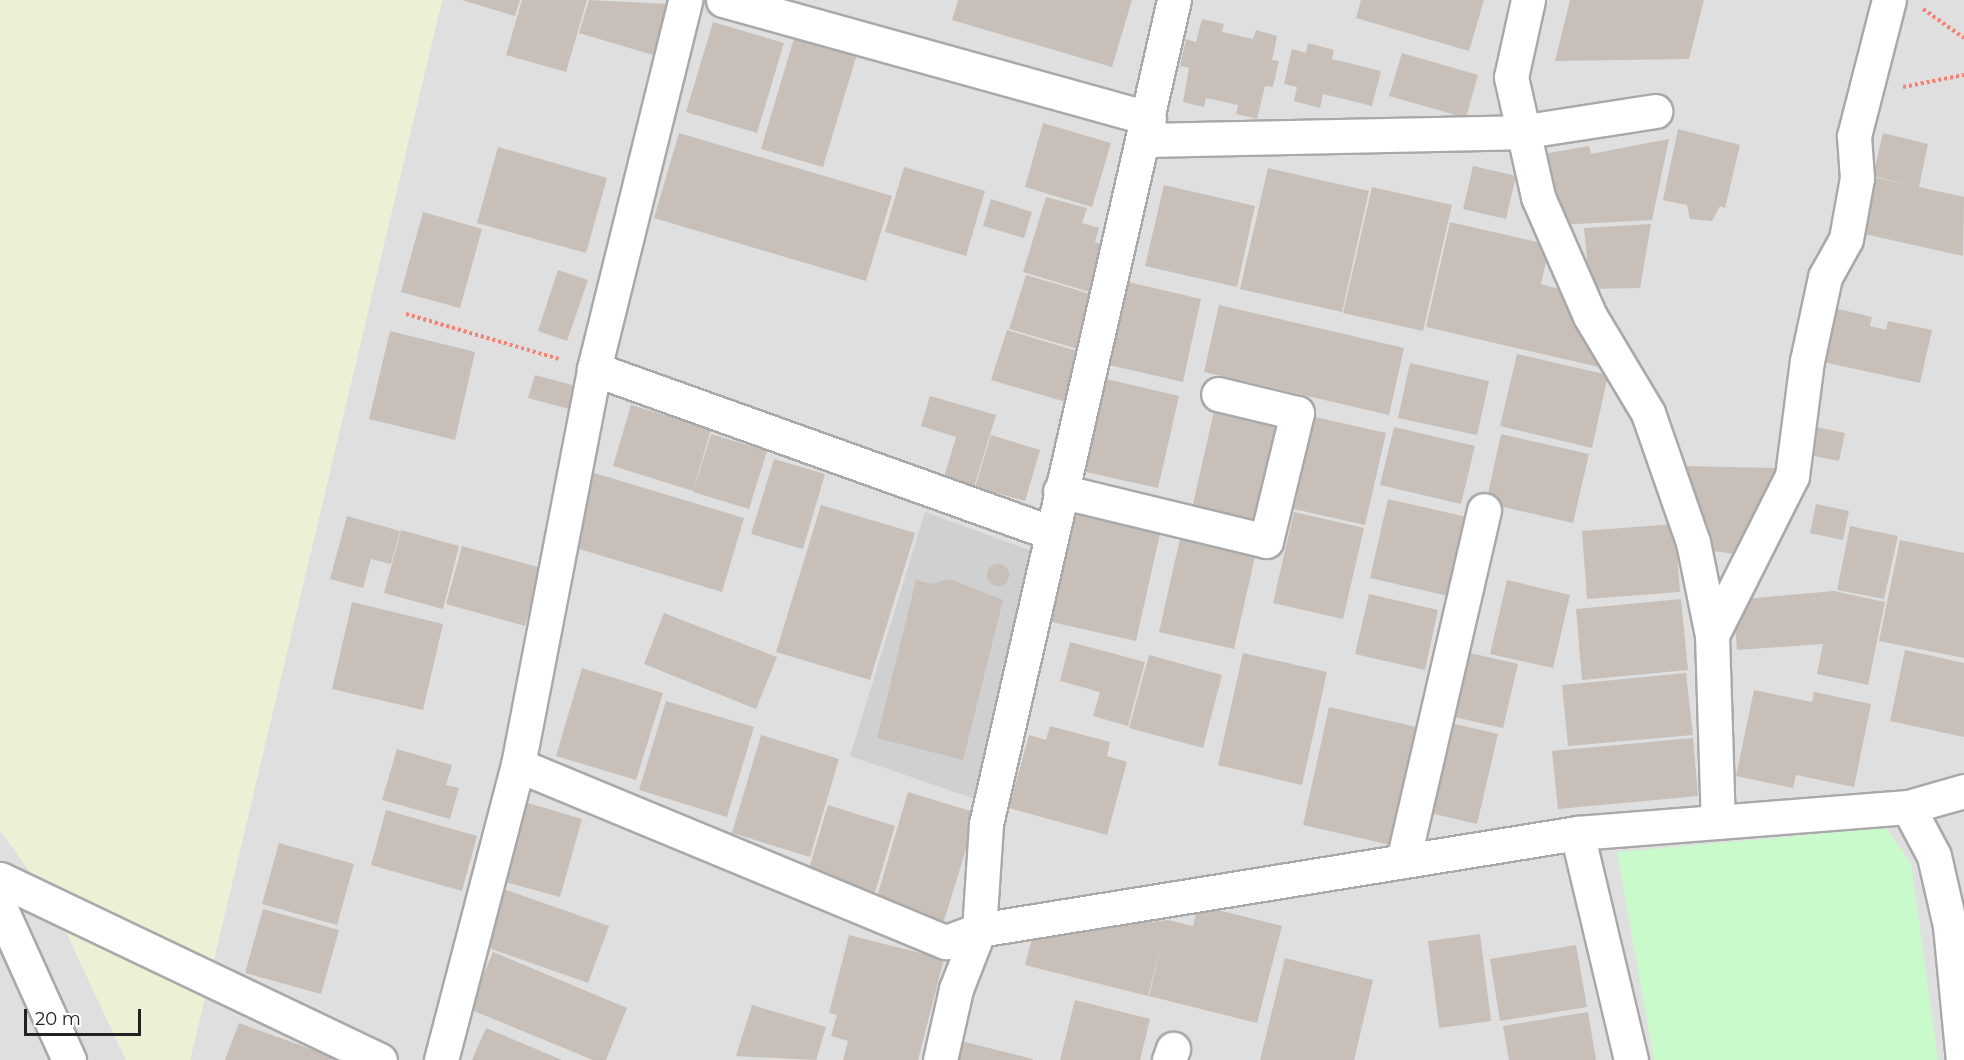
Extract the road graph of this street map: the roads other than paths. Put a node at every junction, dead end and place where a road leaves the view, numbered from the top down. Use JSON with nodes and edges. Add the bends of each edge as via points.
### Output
{"nodes":[{"id":1,"x":685,"y":0,"type":"edge"},
{"id":2,"x":723,"y":0,"type":"edge"},
{"id":3,"x":1174,"y":0,"type":"edge"},
{"id":4,"x":1528,"y":0,"type":"edge"},
{"id":5,"x":1905,"y":3,"type":"edge"},
{"id":6,"x":1655,"y":111,"type":"dead end"},
{"id":7,"x":1148,"y":129,"type":"junction"},
{"id":8,"x":1520,"y":132,"type":"junction"},
{"id":9,"x":594,"y":369,"type":"junction"},
{"id":10,"x":1218,"y":394,"type":"dead end"},
{"id":11,"x":1059,"y":491,"type":"junction"},
{"id":12,"x":1484,"y":510,"type":"dead end"},
{"id":13,"x":1049,"y":532,"type":"junction"},
{"id":14,"x":1712,"y":635,"type":"junction"},
{"id":15,"x":518,"y":765,"type":"junction"},
{"id":16,"x":1964,"y":791,"type":"edge"},
{"id":17,"x":1908,"y":807,"type":"junction"},
{"id":18,"x":1718,"y":822,"type":"junction"},
{"id":19,"x":1577,"y":833,"type":"junction"},
{"id":20,"x":1402,"y":861,"type":"junction"},
{"id":21,"x":0,"y":879,"type":"edge"},
{"id":22,"x":3,"y":916,"type":"edge"},
{"id":23,"x":979,"y":930,"type":"junction"},
{"id":24,"x":69,"y":1060,"type":"edge"},
{"id":25,"x":380,"y":1060,"type":"edge"},
{"id":26,"x":441,"y":1060,"type":"edge"},
{"id":27,"x":940,"y":1060,"type":"edge"},
{"id":28,"x":1631,"y":1060,"type":"edge"},
{"id":29,"x":1963,"y":1060,"type":"edge"}],
"edges":[{"from":1,"to":9,"type":"street"},
{"from":2,"to":7,"type":"street"},
{"from":3,"to":7,"type":"street"},
{"from":4,"to":8,"type":"street","via":[[1511,77]]},
{"from":5,"to":14,"type":"street","via":[[1866,92],[1854,136],[1857,177],[1846,239],[1825,277],[1807,362],[1792,476]]},
{"from":6,"to":8,"type":"street"},
{"from":7,"to":8,"type":"street"},
{"from":7,"to":11,"type":"street"},
{"from":8,"to":14,"type":"street","via":[[1538,197],[1590,315],[1648,413],[1693,542]]},
{"from":9,"to":13,"type":"street"},
{"from":9,"to":15,"type":"street"},
{"from":10,"to":11,"type":"street","via":[[1297,413],[1266,541]]},
{"from":11,"to":13,"type":"street"},
{"from":12,"to":20,"type":"street"},
{"from":13,"to":23,"type":"street","via":[[986,824]]},
{"from":14,"to":18,"type":"street"},
{"from":15,"to":23,"type":"street","via":[[946,942]]},
{"from":15,"to":26,"type":"street"},
{"from":16,"to":17,"type":"street"},
{"from":17,"to":18,"type":"street"},
{"from":17,"to":29,"type":"street","via":[[1934,856],[1950,926]]},
{"from":18,"to":19,"type":"street"},
{"from":19,"to":20,"type":"street"},
{"from":19,"to":28,"type":"street"},
{"from":20,"to":23,"type":"street"},
{"from":21,"to":25,"type":"street"},
{"from":22,"to":24,"type":"street"},
{"from":23,"to":27,"type":"street","via":[[956,989]]}]}
